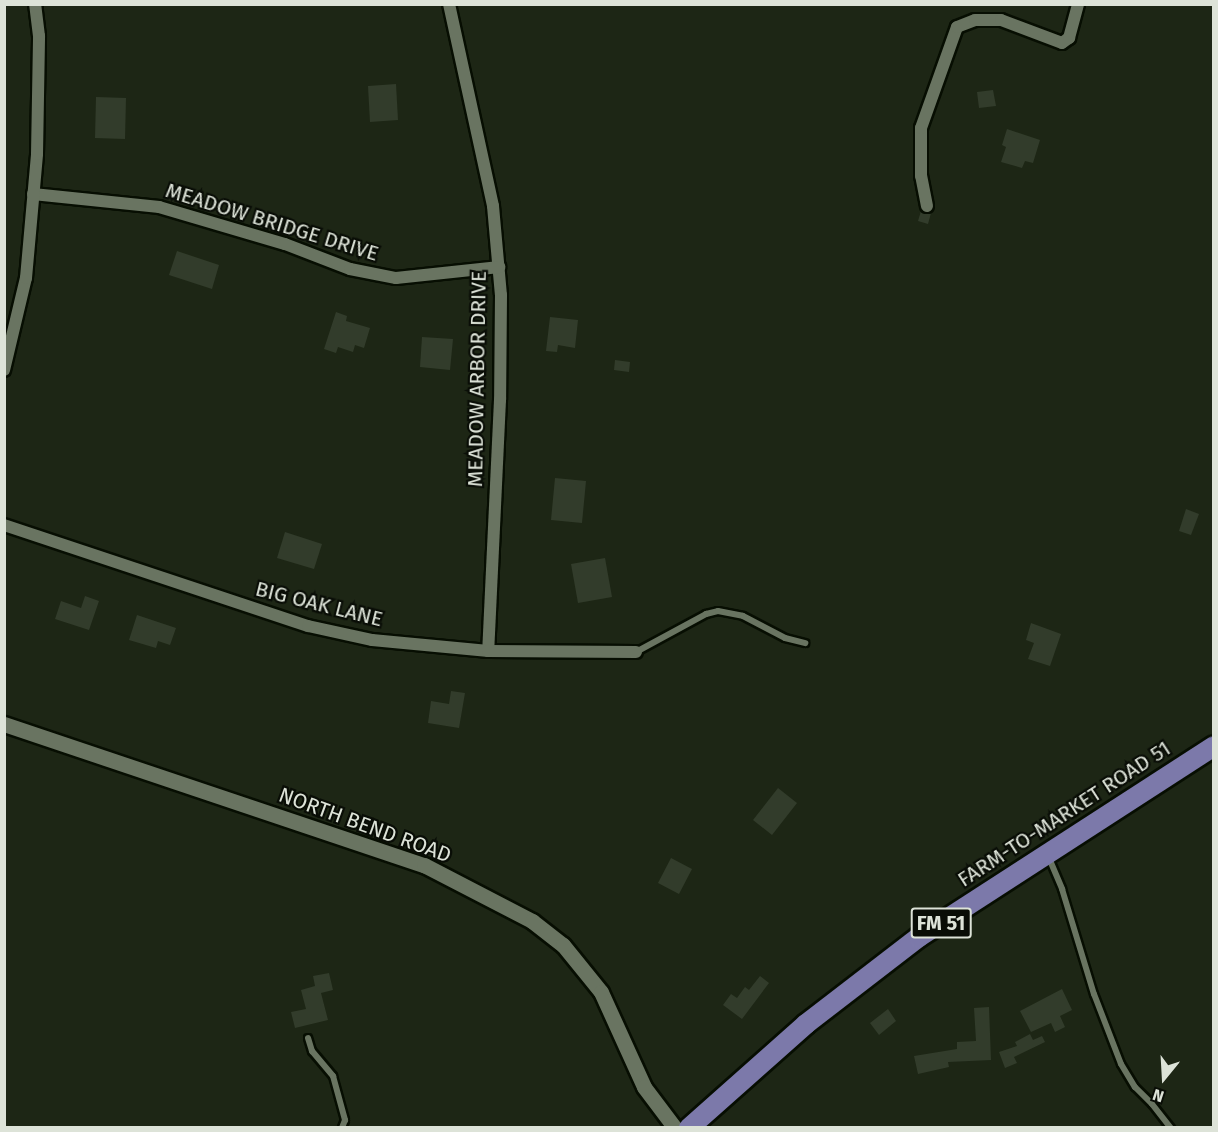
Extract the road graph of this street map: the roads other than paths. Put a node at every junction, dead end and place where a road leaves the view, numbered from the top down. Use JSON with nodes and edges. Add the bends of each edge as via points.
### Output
{"nodes":[{"id":1,"x":35,"y":4,"type":"edge"},
{"id":2,"x":448,"y":4,"type":"edge"},
{"id":3,"x":1078,"y":4,"type":"edge"},
{"id":4,"x":33,"y":194,"type":"junction"},
{"id":5,"x":927,"y":206,"type":"dead end"},
{"id":6,"x":499,"y":267,"type":"junction"},
{"id":7,"x":4,"y":370,"type":"edge"},
{"id":8,"x":4,"y":525,"type":"edge"},
{"id":9,"x":805,"y":644,"type":"dead end"},
{"id":10,"x":488,"y":651,"type":"junction"},
{"id":11,"x":636,"y":652,"type":"joint"},
{"id":12,"x":4,"y":724,"type":"edge"},
{"id":13,"x":1214,"y":746,"type":"edge"},
{"id":14,"x":1047,"y":854,"type":"junction"},
{"id":15,"x":308,"y":1038,"type":"dead end"},
{"id":16,"x":342,"y":1128,"type":"edge"},
{"id":17,"x":675,"y":1128,"type":"edge"},
{"id":18,"x":688,"y":1128,"type":"edge"},
{"id":19,"x":1171,"y":1128,"type":"edge"}],
"edges":[{"from":1,"to":4,"type":"street","via":[[39,36]]},
{"from":2,"to":6,"type":"street","name":"MEADOW ARBOR DRIVE","via":[[493,206]]},
{"from":3,"to":5,"type":"street","via":[[1069,38],[1062,43],[1001,20],[975,20],[957,27],[921,128],[921,176]]},
{"from":4,"to":6,"type":"street","name":"MEADOW BRIDGE DRIVE","via":[[159,207],[285,244],[350,269],[396,278]]},
{"from":4,"to":7,"type":"street","via":[[26,278]]},
{"from":6,"to":10,"type":"street","name":"MEADOW ARBOR DRIVE","via":[[500,400]]},
{"from":8,"to":10,"type":"street","name":"BIG OAK LANE","via":[[308,626],[372,640]]},
{"from":9,"to":11,"type":"lane","via":[[743,616],[718,611],[705,614]]},
{"from":10,"to":11,"type":"street","name":"BIG OAK LANE"},
{"from":12,"to":17,"type":"street","name":"NORTH BEND ROAD","via":[[424,864],[532,921],[563,945],[601,992],[644,1087]]},
{"from":13,"to":14,"type":"main road","name":"FARM-TO-MARKET ROAD 51","number":"FM 51"},
{"from":14,"to":18,"type":"main road","name":"FARM-TO-MARKET ROAD 51","number":"FM 51","via":[[919,937],[806,1024]]},
{"from":14,"to":19,"type":"lane","via":[[1121,1064],[1135,1088]]},
{"from":15,"to":16,"type":"lane","via":[[312,1051],[333,1076],[345,1120]]}]}
